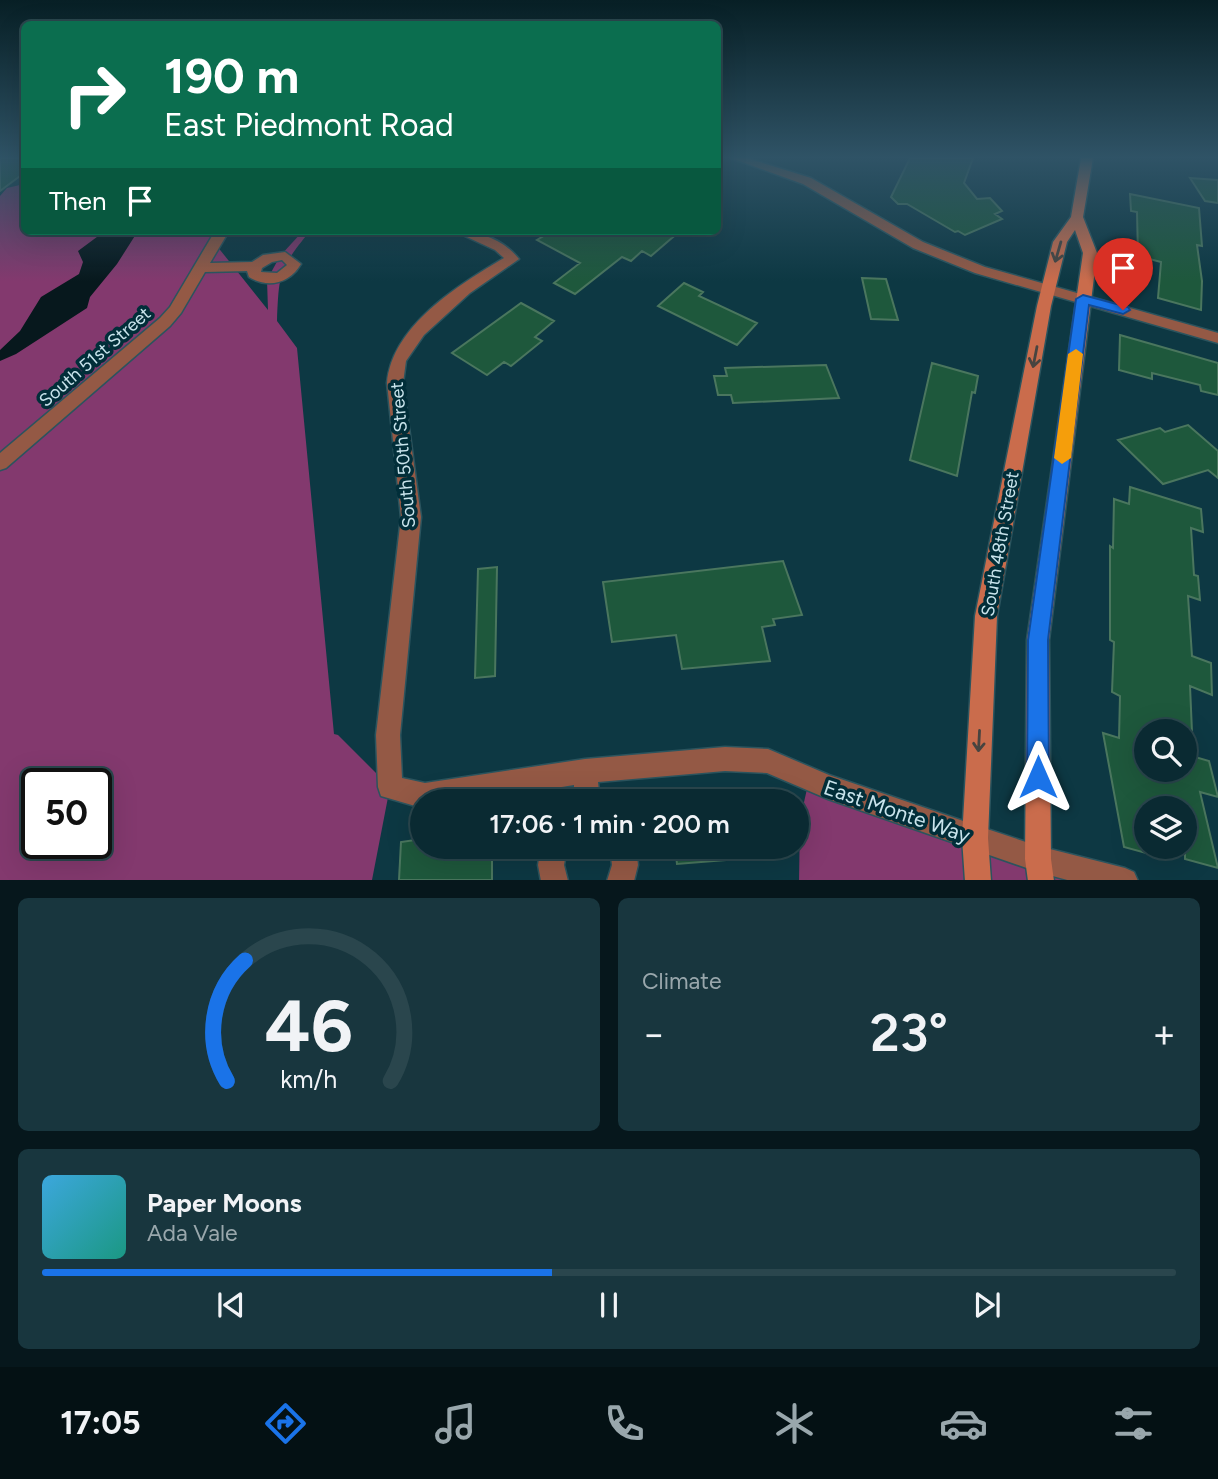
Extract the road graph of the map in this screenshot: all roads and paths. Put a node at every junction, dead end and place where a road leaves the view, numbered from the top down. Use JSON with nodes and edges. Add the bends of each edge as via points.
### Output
{"nodes":[{"id":1,"x":838,"y":199,"type":"edge"},
{"id":2,"x":1080,"y":199,"type":"edge"},
{"id":3,"x":1077,"y":217,"type":"junction"},
{"id":4,"x":220,"y":235,"type":"edge"},
{"id":5,"x":471,"y":235,"type":"edge"},
{"id":6,"x":255,"y":267,"type":"dead end"},
{"id":7,"x":200,"y":268,"type":"junction"},
{"id":8,"x":1048,"y":290,"type":"junction"},
{"id":9,"x":1083,"y":299,"type":"junction"},
{"id":10,"x":1218,"y":338,"type":"edge"},
{"id":11,"x":0,"y":463,"type":"edge"},
{"id":12,"x":584,"y":771,"type":"junction"},
{"id":13,"x":390,"y":787,"type":"joint"},
{"id":14,"x":586,"y":789,"type":"edge"},
{"id":15,"x":975,"y":838,"type":"junction"},
{"id":16,"x":552,"y":859,"type":"edge"},
{"id":17,"x":624,"y":859,"type":"edge"},
{"id":18,"x":1039,"y":870,"type":"edge"},
{"id":19,"x":555,"y":880,"type":"edge"},
{"id":20,"x":620,"y":880,"type":"edge"},
{"id":21,"x":978,"y":880,"type":"edge"},
{"id":22,"x":1125,"y":880,"type":"edge"}],
"edges":[{"from":1,"to":8,"type":"street","via":[[918,245]]},
{"from":2,"to":3,"type":"main road","name":"South 48th Street"},
{"from":3,"to":8,"type":"main road","name":"South 48th Street","one_way":true,"via":[[1060,242]]},
{"from":3,"to":9,"type":"main road","name":"South 48th Street","via":[[1090,253]]},
{"from":4,"to":7,"type":"street","name":"South 51st Street"},
{"from":5,"to":13,"type":"street","name":"South 50th Street","via":[[500,247],[512,259],[426,324],[397,363],[395,383],[411,517],[388,735]]},
{"from":6,"to":7,"type":"street"},
{"from":7,"to":11,"type":"street","name":"South 51st Street","via":[[165,323]]},
{"from":8,"to":9,"type":"street"},
{"from":8,"to":15,"type":"main road","name":"South 48th Street","one_way":true,"via":[[986,616]]},
{"from":9,"to":10,"type":"street"},
{"from":9,"to":18,"type":"main road","name":"South 48th Street","via":[[1038,640]]},
{"from":12,"to":13,"type":"street","name":"East Monte Way","via":[[425,796]]},
{"from":12,"to":14,"type":"street"},
{"from":12,"to":15,"type":"street","name":"East Monte Way","via":[[725,759],[768,761]]},
{"from":15,"to":18,"type":"street","name":"East Monte Way"},
{"from":15,"to":21,"type":"main road","name":"South 48th Street"},
{"from":16,"to":19,"type":"street"},
{"from":17,"to":20,"type":"street"},
{"from":18,"to":22,"type":"street","name":"East Monte Way"}]}
